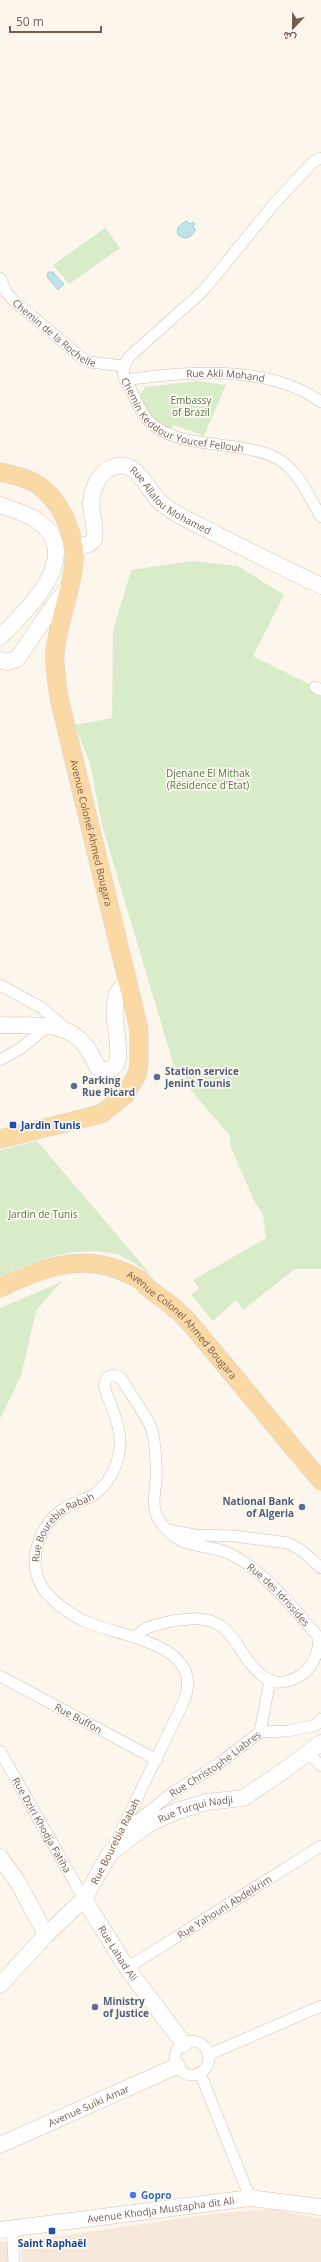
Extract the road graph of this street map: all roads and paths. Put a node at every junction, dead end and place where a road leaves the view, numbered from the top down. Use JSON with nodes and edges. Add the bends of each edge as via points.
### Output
{"nodes":[{"id":1,"x":321,"y":158,"type":"edge"},
{"id":2,"x":0,"y":278,"type":"edge"},
{"id":3,"x":123,"y":366,"type":"junction"},
{"id":4,"x":126,"y":380,"type":"junction"},
{"id":5,"x":321,"y":402,"type":"edge"},
{"id":6,"x":0,"y":472,"type":"edge"},
{"id":7,"x":0,"y":505,"type":"edge"},
{"id":8,"x":321,"y":517,"type":"edge"},
{"id":9,"x":74,"y":547,"type":"junction"},
{"id":10,"x":70,"y":584,"type":"junction"},
{"id":11,"x":321,"y":586,"type":"edge"},
{"id":12,"x":0,"y":637,"type":"edge"},
{"id":13,"x":0,"y":660,"type":"edge"},
{"id":14,"x":127,"y":983,"type":"junction"},
{"id":15,"x":0,"y":985,"type":"edge"},
{"id":16,"x":0,"y":1025,"type":"edge"},
{"id":17,"x":47,"y":1027,"type":"junction"},
{"id":18,"x":65,"y":1029,"type":"junction"},
{"id":19,"x":0,"y":1060,"type":"edge"},
{"id":20,"x":0,"y":1139,"type":"edge"},
{"id":21,"x":0,"y":1288,"type":"edge"},
{"id":22,"x":321,"y":1481,"type":"edge"},
{"id":23,"x":166,"y":1530,"type":"junction"},
{"id":24,"x":321,"y":1568,"type":"edge"},
{"id":25,"x":136,"y":1637,"type":"junction"},
{"id":26,"x":0,"y":1676,"type":"edge"},
{"id":27,"x":270,"y":1680,"type":"junction"},
{"id":28,"x":321,"y":1719,"type":"edge"},
{"id":29,"x":260,"y":1732,"type":"junction"},
{"id":30,"x":315,"y":1748,"type":"edge"},
{"id":31,"x":0,"y":1750,"type":"edge"},
{"id":32,"x":157,"y":1760,"type":"junction"},
{"id":33,"x":321,"y":1766,"type":"edge"},
{"id":34,"x":120,"y":1834,"type":"junction"},
{"id":35,"x":321,"y":1846,"type":"edge"},
{"id":36,"x":110,"y":1853,"type":"junction"},
{"id":37,"x":0,"y":1857,"type":"edge"},
{"id":38,"x":84,"y":1899,"type":"junction"},
{"id":39,"x":46,"y":1934,"type":"junction"},
{"id":40,"x":127,"y":1968,"type":"junction"},
{"id":41,"x":0,"y":1985,"type":"edge"},
{"id":42,"x":321,"y":2006,"type":"edge"},
{"id":43,"x":184,"y":2044,"type":"junction"},
{"id":44,"x":208,"y":2055,"type":"junction"},
{"id":45,"x":177,"y":2066,"type":"junction"},
{"id":46,"x":200,"y":2073,"type":"junction"},
{"id":47,"x":0,"y":2145,"type":"edge"},
{"id":48,"x":250,"y":2198,"type":"junction"},
{"id":49,"x":321,"y":2207,"type":"edge"},
{"id":50,"x":6,"y":2230,"type":"edge"},
{"id":51,"x":14,"y":2262,"type":"edge"}],
"edges":[{"from":1,"to":3,"type":"street","name":"Chemin Keddour Youcef Fellouh","via":[[313,162],[274,204],[203,291],[140,346]]},
{"from":2,"to":3,"type":"street","name":"Chemin de la Rochelle","via":[[13,300],[82,358],[90,362]]},
{"from":3,"to":4,"type":"street","name":"Chemin Keddour Youcef Fellouh"},
{"from":4,"to":5,"type":"street","name":"Rue Akli Mohand","via":[[199,372],[250,376],[296,388]]},
{"from":4,"to":8,"type":"street","name":"Chemin Keddour Youcef Fellouh","via":[[146,418],[156,428],[201,443],[252,448],[280,460],[293,471]]},
{"from":6,"to":9,"type":"main road","name":"Avenue Colonel Ahmed Bougara","via":[[35,483],[50,496],[69,528]]},
{"from":7,"to":12,"type":"street","via":[[40,522],[52,538],[57,557],[48,580],[26,611]]},
{"from":9,"to":10,"type":"main road","name":"Avenue Colonel Ahmed Bougara"},
{"from":9,"to":11,"type":"street","name":"Rue Allalou Mohamed","via":[[89,544],[94,540],[95,528],[90,505],[91,495],[98,480],[107,470],[123,466],[136,471],[160,502],[192,522]]},
{"from":10,"to":13,"type":"street","via":[[17,659],[8,662]]},
{"from":10,"to":14,"type":"main road","name":"Avenue Colonel Ahmed Bougara","via":[[55,652],[59,698]]},
{"from":14,"to":18,"type":"street","via":[[116,997],[114,1013],[118,1058],[112,1068],[104,1071],[97,1067],[91,1051]]},
{"from":14,"to":20,"type":"main road","name":"Avenue Colonel Ahmed Bougara","via":[[139,1030],[139,1063],[137,1075],[125,1095],[101,1114]]},
{"from":15,"to":18,"type":"street","via":[[42,1008]]},
{"from":16,"to":17,"type":"street"},
{"from":17,"to":18,"type":"street"},
{"from":17,"to":19,"type":"street","via":[[21,1048]]},
{"from":21,"to":22,"type":"main road","name":"Avenue Colonel Ahmed Bougara","via":[[53,1266],[87,1263],[112,1267],[138,1279],[155,1294],[171,1302]]},
{"from":23,"to":24,"type":"street","via":[[194,1535],[234,1536],[288,1543],[301,1550]]},
{"from":23,"to":25,"type":"street","name":"Rue Bourebia Rabah","via":[[160,1522],[153,1502],[156,1479],[152,1430],[121,1378],[110,1376],[105,1380],[104,1386],[121,1437],[114,1468],[95,1494],[64,1508],[52,1519],[38,1543],[35,1560],[40,1584],[56,1602],[82,1620]]},
{"from":23,"to":27,"type":"street","name":"Rue des Idrissides","via":[[186,1544],[228,1553],[258,1573],[319,1638],[316,1656],[306,1672],[298,1678],[280,1682]]},
{"from":25,"to":27,"type":"street","via":[[146,1628],[172,1621],[203,1618],[213,1621],[229,1632],[261,1675]]},
{"from":25,"to":32,"type":"street","name":"Rue Bourebia Rabah","via":[[174,1656],[187,1678],[186,1695]]},
{"from":26,"to":32,"type":"street","name":"Rue Buffon"},
{"from":27,"to":29,"type":"street"},
{"from":28,"to":29,"type":"street","name":"Rue Christophe Liabres","via":[[316,1725],[288,1731]]},
{"from":29,"to":34,"type":"street","name":"Rue Christophe Liabres","via":[[217,1765],[172,1793]]},
{"from":30,"to":33,"type":"street"},
{"from":30,"to":36,"type":"street","name":"Rue Turqui Nadji","via":[[243,1798],[207,1802],[178,1811],[147,1825]]},
{"from":31,"to":38,"type":"street","name":"Rue Dziri Khodja Fatiha"},
{"from":32,"to":34,"type":"street","name":"Rue Bourebia Rabah"},
{"from":34,"to":36,"type":"street","name":"Rue Bourebia Rabah"},
{"from":35,"to":40,"type":"street","name":"Rue Yahouni Abdelkrim"},
{"from":36,"to":38,"type":"street","name":"Rue Bourebia Rabah"},
{"from":37,"to":39,"type":"street","via":[[19,1884]]},
{"from":38,"to":39,"type":"street","name":"Rue Bourebia Rabah"},
{"from":38,"to":40,"type":"street","name":"Rue Lahad Ali"},
{"from":39,"to":41,"type":"street","name":"Rue Bourebia Rabah"},
{"from":40,"to":43,"type":"street","name":"Rue Lahad Ali"},
{"from":42,"to":44,"type":"street"},
{"from":43,"to":44,"type":"street","via":[[199,2043]]},
{"from":43,"to":45,"type":"street","via":[[175,2056]]},
{"from":44,"to":46,"type":"street","via":[[207,2066]]},
{"from":45,"to":46,"type":"street","via":[[189,2075]]},
{"from":45,"to":47,"type":"street","name":"Avenue Suiki Amar"},
{"from":46,"to":48,"type":"street"},
{"from":48,"to":49,"type":"street","name":"Avenue Khodja Mustapha dit Ali"},
{"from":48,"to":50,"type":"street","name":"Avenue Khodja Mustapha dit Ali"},
{"from":50,"to":51,"type":"street"}]}
